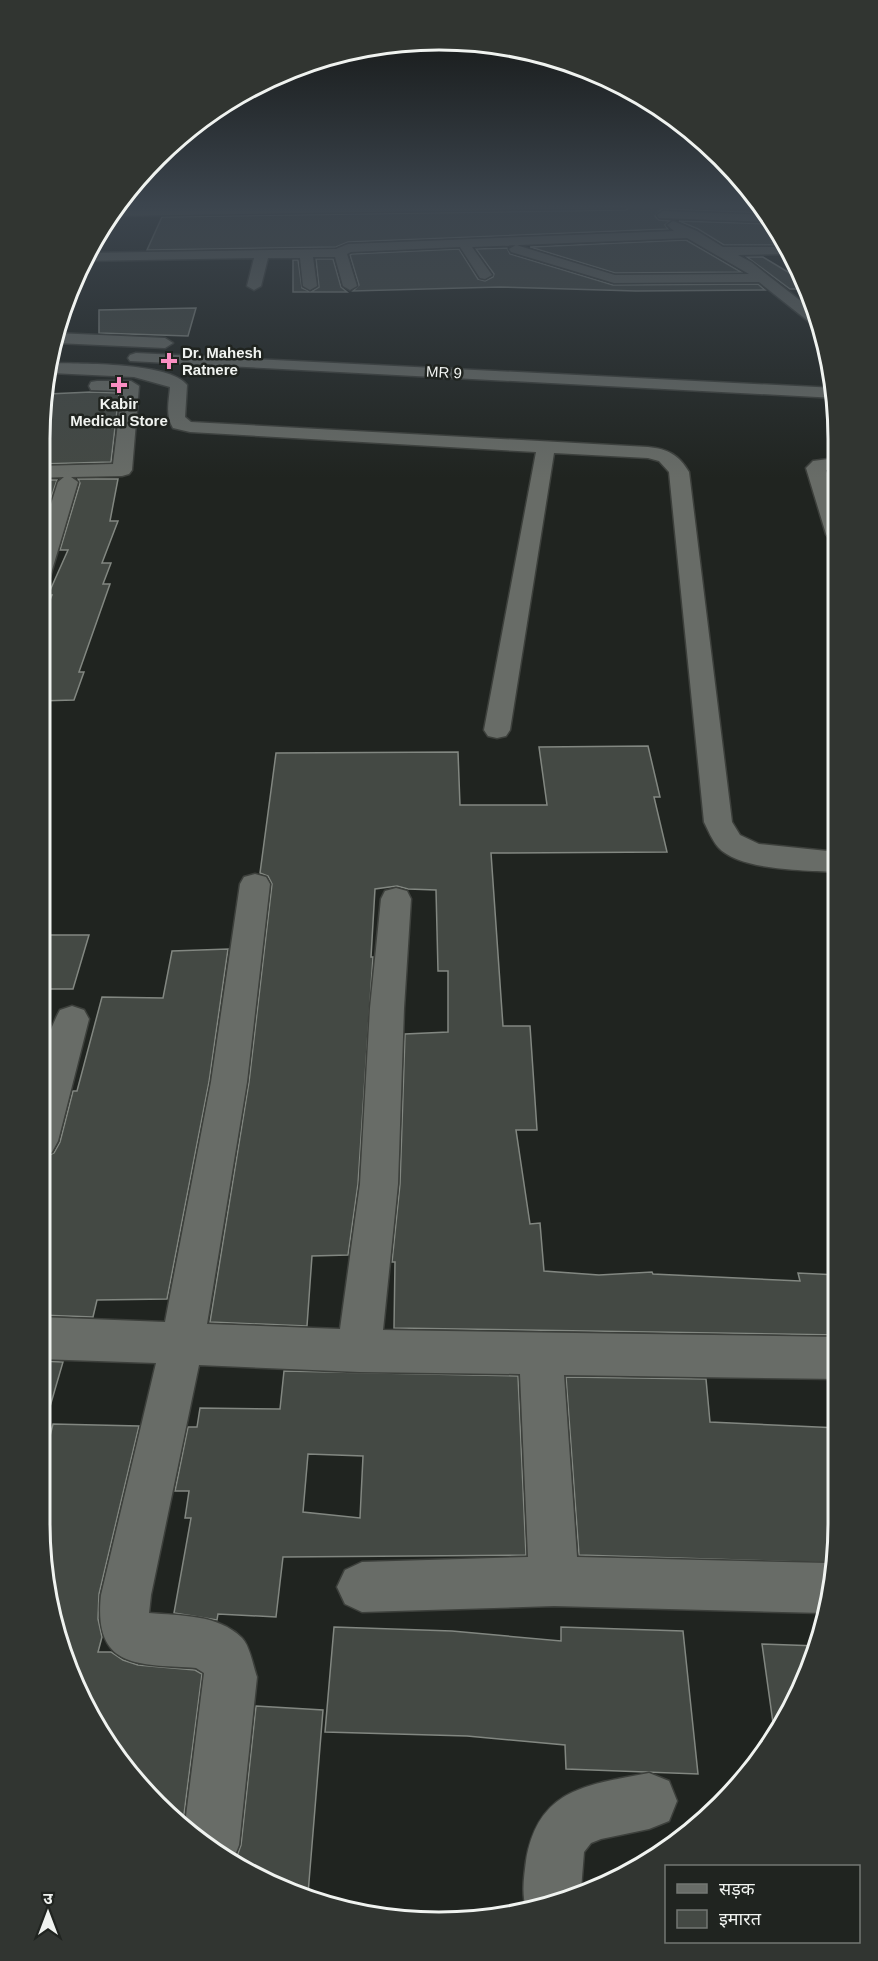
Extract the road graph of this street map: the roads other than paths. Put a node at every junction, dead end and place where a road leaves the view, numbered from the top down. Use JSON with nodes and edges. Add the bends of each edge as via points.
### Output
{"nodes":[{"id":1,"x":786,"y":296,"type":"edge"},
{"id":2,"x":794,"y":304,"type":"junction"},
{"id":3,"x":804,"y":304,"type":"edge"},
{"id":4,"x":808,"y":315,"type":"edge"},
{"id":5,"x":63,"y":338,"type":"edge"},
{"id":6,"x":185,"y":344,"type":"dead end"},
{"id":7,"x":59,"y":354,"type":"edge"},
{"id":8,"x":146,"y":358,"type":"junction"},
{"id":9,"x":56,"y":368,"type":"edge"},
{"id":10,"x":78,"y":369,"type":"junction"},
{"id":11,"x":137,"y":374,"type":"junction"},
{"id":12,"x":826,"y":392,"type":"edge"},
{"id":13,"x":546,"y":447,"type":"junction"},
{"id":14,"x":828,"y":464,"type":"edge"},
{"id":15,"x":50,"y":472,"type":"edge"},
{"id":16,"x":68,"y":482,"type":"dead end"},
{"id":17,"x":828,"y":508,"type":"edge"},
{"id":18,"x":50,"y":541,"type":"edge"},
{"id":19,"x":497,"y":730,"type":"dead end"},
{"id":20,"x":828,"y":861,"type":"edge"},
{"id":21,"x":255,"y":884,"type":"dead end"},
{"id":22,"x":396,"y":899,"type":"dead end"},
{"id":23,"x":72,"y":1019,"type":"dead end"},
{"id":24,"x":50,"y":1100,"type":"edge"},
{"id":25,"x":50,"y":1338,"type":"edge"},
{"id":26,"x":183,"y":1342,"type":"junction"},
{"id":27,"x":359,"y":1350,"type":"junction"},
{"id":28,"x":541,"y":1352,"type":"junction"},
{"id":29,"x":828,"y":1358,"type":"edge"},
{"id":30,"x":554,"y":1581,"type":"junction"},
{"id":31,"x":362,"y":1587,"type":"dead end"},
{"id":32,"x":823,"y":1588,"type":"edge"},
{"id":33,"x":649,"y":1801,"type":"dead end"},
{"id":34,"x":212,"y":1838,"type":"edge"},
{"id":35,"x":552,"y":1894,"type":"edge"}],
"edges":[{"from":1,"to":2,"type":"street"},
{"from":2,"to":3,"type":"street"},
{"from":2,"to":4,"type":"street"},
{"from":5,"to":6,"type":"street"},
{"from":7,"to":8,"type":"street","name":"MR 9"},
{"from":8,"to":11,"type":"street"},
{"from":8,"to":12,"type":"street","name":"MR 9"},
{"from":9,"to":10,"type":"street"},
{"from":10,"to":11,"type":"street"},
{"from":10,"to":15,"type":"street","via":[[68,386],[131,386],[122,470]]},
{"from":11,"to":13,"type":"street","via":[[153,375],[179,385],[176,417],[179,424],[190,427]]},
{"from":13,"to":19,"type":"street"},
{"from":13,"to":20,"type":"street","via":[[655,453],[674,461],[679,472],[718,822],[728,840],[740,849]]},
{"from":14,"to":17,"type":"street","via":[[816,468]]},
{"from":16,"to":18,"type":"street"},
{"from":21,"to":26,"type":"street","via":[[229,1082]]},
{"from":22,"to":27,"type":"street","via":[[379,1184]]},
{"from":23,"to":24,"type":"street"},
{"from":25,"to":26,"type":"street"},
{"from":26,"to":27,"type":"street"},
{"from":26,"to":34,"type":"street","via":[[124,1616],[127,1631],[137,1638],[204,1643],[225,1657],[231,1677]]},
{"from":27,"to":28,"type":"street"},
{"from":28,"to":29,"type":"street"},
{"from":28,"to":30,"type":"street"},
{"from":30,"to":31,"type":"street"},
{"from":30,"to":32,"type":"street"},
{"from":33,"to":35,"type":"street","via":[[582,1816],[565,1829],[555,1851]]}]}
